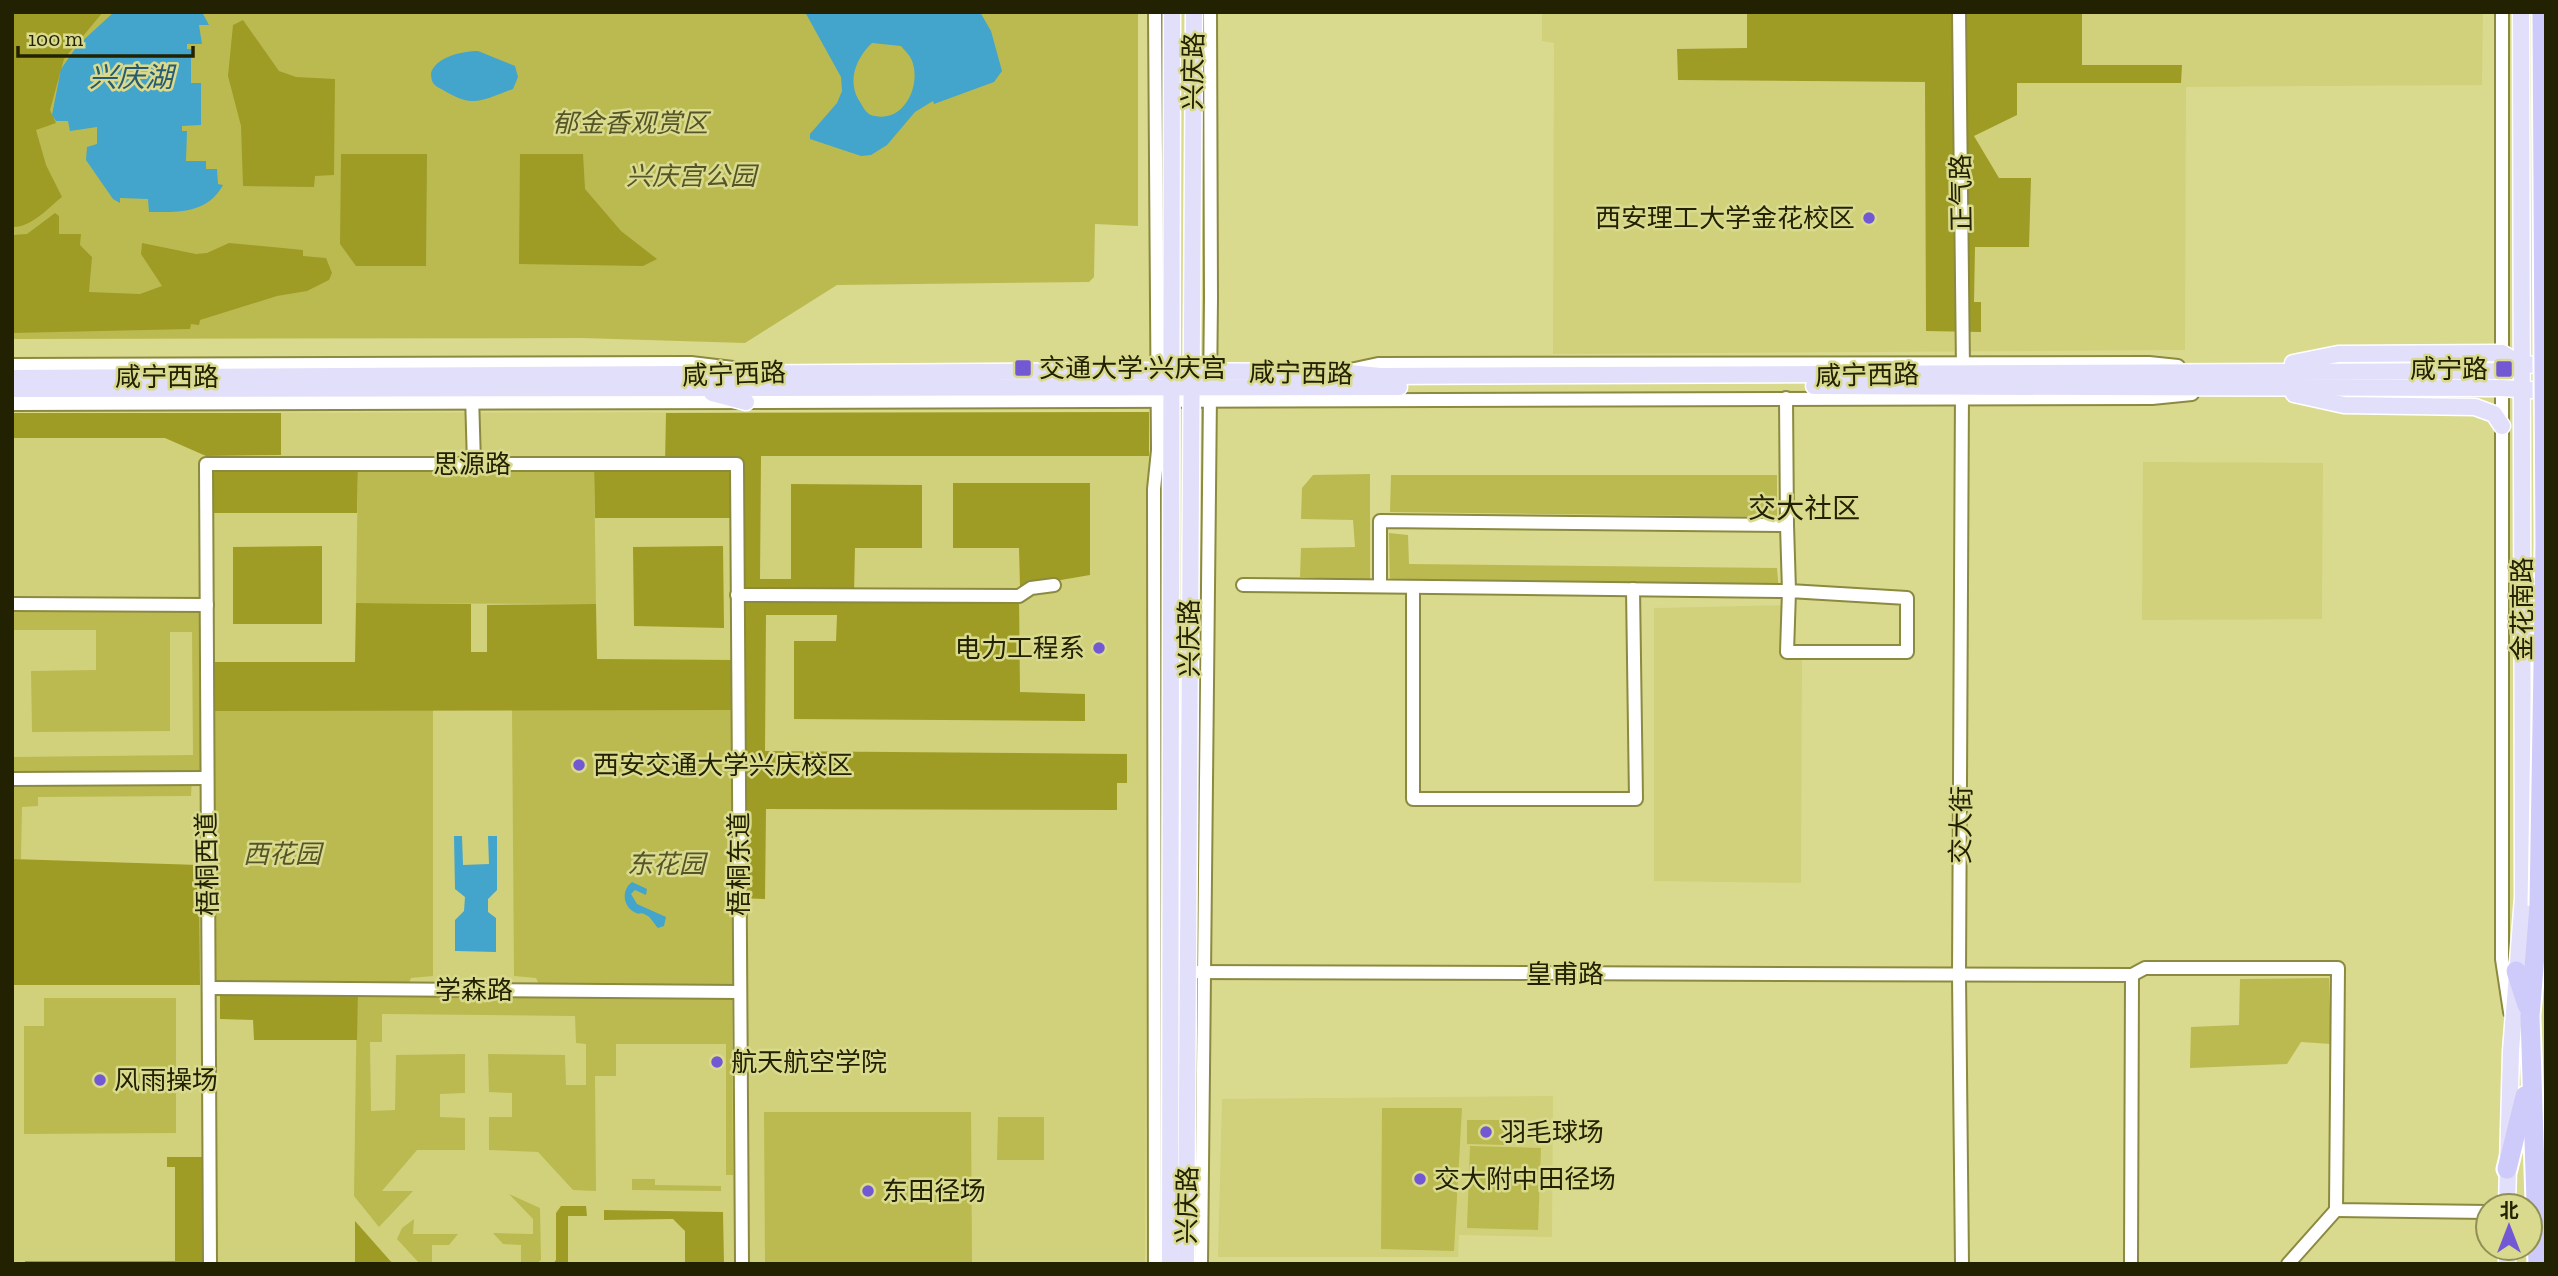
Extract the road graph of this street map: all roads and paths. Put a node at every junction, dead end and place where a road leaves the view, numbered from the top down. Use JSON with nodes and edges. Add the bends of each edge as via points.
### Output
{"nodes":[{"id":1,"x":1155,"y":12,"type":"edge"},
{"id":2,"x":1172,"y":12,"type":"edge"},
{"id":3,"x":1194,"y":12,"type":"edge"},
{"id":4,"x":1210,"y":12,"type":"edge"},
{"id":5,"x":1959,"y":12,"type":"edge"},
{"id":6,"x":2502,"y":12,"type":"edge"},
{"id":7,"x":2521,"y":12,"type":"edge"},
{"id":8,"x":2542,"y":12,"type":"edge"},
{"id":9,"x":2502,"y":353,"type":"junction"},
{"id":10,"x":2546,"y":364,"type":"edge"},
{"id":11,"x":12,"y":365,"type":"edge"},
{"id":12,"x":2521,"y":365,"type":"junction"},
{"id":13,"x":2256,"y":370,"type":"junction"},
{"id":14,"x":2502,"y":371,"type":"junction"},
{"id":15,"x":775,"y":372,"type":"junction"},
{"id":16,"x":12,"y":378,"type":"edge"},
{"id":17,"x":1962,"y":380,"type":"junction"},
{"id":18,"x":1165,"y":386,"type":"junction"},
{"id":19,"x":1190,"y":386,"type":"junction"},
{"id":20,"x":1210,"y":386,"type":"junction"},
{"id":21,"x":690,"y":387,"type":"junction"},
{"id":22,"x":2502,"y":388,"type":"junction"},
{"id":23,"x":2522,"y":388,"type":"junction"},
{"id":24,"x":12,"y":389,"type":"edge"},
{"id":25,"x":472,"y":389,"type":"junction"},
{"id":26,"x":2274,"y":389,"type":"junction"},
{"id":27,"x":2546,"y":391,"type":"edge"},
{"id":28,"x":1786,"y":398,"type":"junction"},
{"id":29,"x":746,"y":402,"type":"junction"},
{"id":30,"x":12,"y":404,"type":"edge"},
{"id":31,"x":2502,"y":426,"type":"junction"},
{"id":32,"x":206,"y":464,"type":"joint"},
{"id":33,"x":474,"y":464,"type":"junction"},
{"id":34,"x":737,"y":464,"type":"joint"},
{"id":35,"x":1787,"y":525,"type":"junction"},
{"id":36,"x":1054,"y":585,"type":"dead end"},
{"id":37,"x":1243,"y":585,"type":"dead end"},
{"id":38,"x":1380,"y":586,"type":"junction"},
{"id":39,"x":1413,"y":587,"type":"junction"},
{"id":40,"x":1633,"y":589,"type":"junction"},
{"id":41,"x":1789,"y":591,"type":"junction"},
{"id":42,"x":737,"y":595,"type":"junction"},
{"id":43,"x":12,"y":604,"type":"edge"},
{"id":44,"x":207,"y":605,"type":"junction"},
{"id":45,"x":206,"y":778,"type":"junction"},
{"id":46,"x":12,"y":779,"type":"edge"},
{"id":47,"x":2516,"y":971,"type":"junction"},
{"id":48,"x":1170,"y":972,"type":"junction"},
{"id":49,"x":1195,"y":972,"type":"junction"},
{"id":50,"x":2132,"y":975,"type":"junction"},
{"id":51,"x":1959,"y":976,"type":"junction"},
{"id":52,"x":209,"y":988,"type":"junction"},
{"id":53,"x":740,"y":992,"type":"junction"},
{"id":54,"x":2530,"y":1016,"type":"junction"},
{"id":55,"x":2512,"y":1030,"type":"junction"},
{"id":56,"x":2531,"y":1071,"type":"junction"},
{"id":57,"x":2507,"y":1170,"type":"junction"},
{"id":58,"x":2507,"y":1192,"type":"edge"},
{"id":59,"x":2336,"y":1210,"type":"junction"},
{"id":60,"x":2474,"y":1212,"type":"edge"},
{"id":61,"x":209,"y":1264,"type":"edge"},
{"id":62,"x":742,"y":1264,"type":"edge"},
{"id":63,"x":1155,"y":1264,"type":"edge"},
{"id":64,"x":1170,"y":1264,"type":"edge"},
{"id":65,"x":1186,"y":1264,"type":"edge"},
{"id":66,"x":1201,"y":1264,"type":"edge"},
{"id":67,"x":1962,"y":1264,"type":"edge"},
{"id":68,"x":2131,"y":1264,"type":"edge"},
{"id":69,"x":2288,"y":1264,"type":"edge"},
{"id":70,"x":2538,"y":1264,"type":"edge"}],
"edges":[{"from":1,"to":18,"type":"street"},
{"from":2,"to":18,"type":"main road","name":"兴庆路"},
{"from":3,"to":19,"type":"main road","name":"兴庆路"},
{"from":4,"to":20,"type":"street"},
{"from":5,"to":17,"type":"street","name":"正气路"},
{"from":6,"to":9,"type":"street"},
{"from":7,"to":12,"type":"main road","name":"金花南路"},
{"from":8,"to":54,"type":"highway","bridge":true,"via":[[2544,544],[2539,906]]},
{"from":9,"to":12,"type":"main road"},
{"from":9,"to":13,"type":"main road","via":[[2338,354]]},
{"from":9,"to":14,"type":"street"},
{"from":10,"to":12,"type":"main road","name":"咸宁西路"},
{"from":11,"to":15,"type":"street","via":[[691,363]]},
{"from":12,"to":14,"type":"main road","name":"咸宁西路"},
{"from":12,"to":23,"type":"main road","name":"金花南路"},
{"from":13,"to":14,"type":"main road","name":"咸宁西路"},
{"from":13,"to":17,"type":"main road","name":"咸宁西路"},
{"from":14,"to":22,"type":"street"},
{"from":15,"to":18,"type":"main road","name":"咸宁西路"},
{"from":15,"to":25,"type":"main road","name":"咸宁西路"},
{"from":16,"to":25,"type":"main road","name":"咸宁西路"},
{"from":17,"to":20,"type":"main road","name":"咸宁西路"},
{"from":17,"to":20,"type":"main road","name":"咸宁西路","via":[[1339,372]]},
{"from":17,"to":26,"type":"main road","name":"咸宁西路"},
{"from":17,"to":28,"type":"street"},
{"from":17,"to":51,"type":"street","name":"交大街"},
{"from":18,"to":19,"type":"main road","name":"咸宁西路"},
{"from":18,"to":19,"type":"street"},
{"from":18,"to":21,"type":"main road","name":"咸宁西路"},
{"from":18,"to":29,"type":"street"},
{"from":18,"to":48,"type":"main road","name":"兴庆路"},
{"from":18,"to":63,"type":"street","via":[[1154,489]]},
{"from":19,"to":20,"type":"main road","name":"咸宁西路"},
{"from":19,"to":49,"type":"main road","name":"兴庆路"},
{"from":20,"to":28,"type":"street"},
{"from":20,"to":49,"type":"street"},
{"from":21,"to":25,"type":"main road","name":"咸宁西路"},
{"from":21,"to":29,"type":"main road"},
{"from":22,"to":23,"type":"main road","name":"咸宁西路"},
{"from":22,"to":26,"type":"main road","name":"咸宁西路"},
{"from":22,"to":31,"type":"street"},
{"from":23,"to":27,"type":"main road","name":"咸宁西路"},
{"from":23,"to":47,"type":"main road","name":"金花南路","via":[[2523,907]]},
{"from":24,"to":25,"type":"main road","name":"咸宁西路"},
{"from":25,"to":29,"type":"street"},
{"from":25,"to":30,"type":"street"},
{"from":25,"to":33,"type":"street"},
{"from":26,"to":31,"type":"main road","via":[[2326,403],[2475,407],[2494,414]]},
{"from":28,"to":35,"type":"street"},
{"from":31,"to":55,"type":"street","via":[[2502,959]]},
{"from":32,"to":33,"type":"street","name":"思源路"},
{"from":32,"to":44,"type":"street","name":"梧桐西道"},
{"from":33,"to":34,"type":"street","name":"思源路"},
{"from":34,"to":42,"type":"street","name":"梧桐东道"},
{"from":35,"to":38,"type":"street","via":[[1380,521]]},
{"from":35,"to":41,"type":"street"},
{"from":36,"to":42,"type":"street","via":[[1031,588],[1019,596]]},
{"from":37,"to":38,"type":"street"},
{"from":38,"to":39,"type":"street"},
{"from":39,"to":40,"type":"street"},
{"from":39,"to":40,"type":"street","via":[[1413,799],[1636,799]]},
{"from":40,"to":41,"type":"street"},
{"from":41,"to":41,"type":"street","via":[[1787,652],[1907,652],[1907,598]]},
{"from":42,"to":53,"type":"street","name":"梧桐东道"},
{"from":43,"to":44,"type":"street"},
{"from":44,"to":45,"type":"street","name":"梧桐西道"},
{"from":45,"to":46,"type":"street"},
{"from":45,"to":52,"type":"street","name":"梧桐西道"},
{"from":47,"to":54,"type":"highway"},
{"from":47,"to":55,"type":"main road","name":"金花南路"},
{"from":48,"to":49,"type":"street","name":"皇甫路"},
{"from":48,"to":64,"type":"main road","name":"兴庆路"},
{"from":49,"to":51,"type":"street","name":"皇甫路"},
{"from":49,"to":65,"type":"main road","name":"兴庆路"},
{"from":49,"to":66,"type":"street"},
{"from":50,"to":51,"type":"street","name":"皇甫路"},
{"from":50,"to":59,"type":"street","name":"皇甫路","via":[[2145,968],[2338,968]]},
{"from":50,"to":68,"type":"street"},
{"from":51,"to":67,"type":"street","name":"交大街"},
{"from":52,"to":53,"type":"street","name":"学森路"},
{"from":52,"to":61,"type":"street","name":"梧桐西道"},
{"from":53,"to":62,"type":"street","name":"梧桐东道"},
{"from":54,"to":56,"type":"highway"},
{"from":55,"to":57,"type":"main road","name":"金花南路"},
{"from":56,"to":57,"type":"highway"},
{"from":56,"to":70,"type":"highway"},
{"from":57,"to":58,"type":"main road","name":"金花南路"},
{"from":59,"to":60,"type":"street"},
{"from":59,"to":69,"type":"street"}]}
